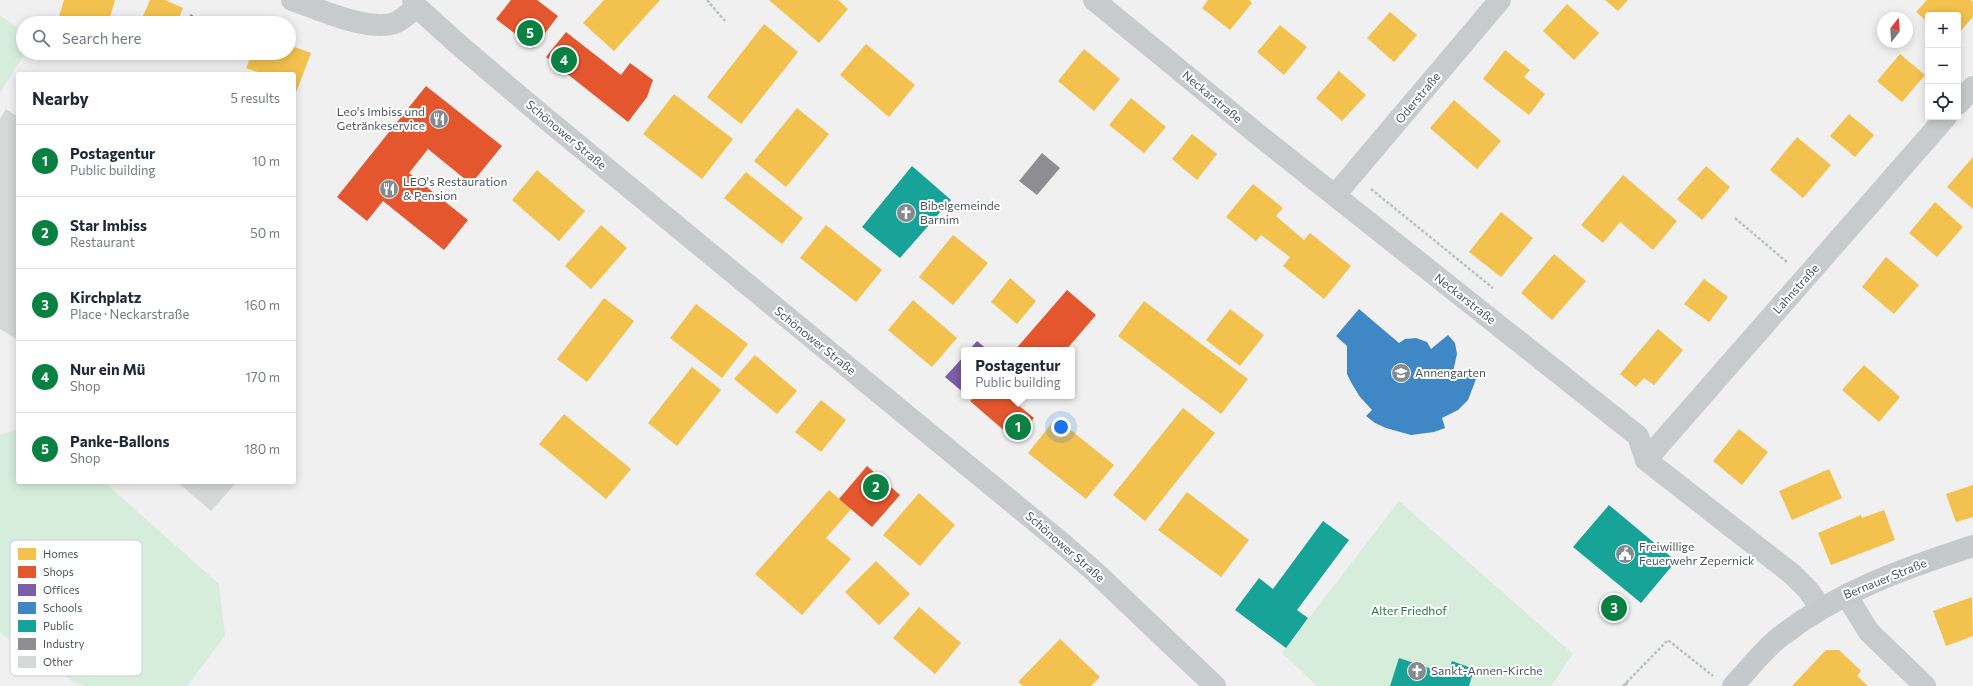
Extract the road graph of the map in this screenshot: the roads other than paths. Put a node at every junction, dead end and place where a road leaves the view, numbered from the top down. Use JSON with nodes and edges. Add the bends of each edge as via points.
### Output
{"nodes":[{"id":1,"x":292,"y":0,"type":"edge"},
{"id":2,"x":1094,"y":0,"type":"edge"},
{"id":3,"x":1500,"y":0,"type":"edge"},
{"id":4,"x":415,"y":3,"type":"edge"},
{"id":5,"x":1973,"y":86,"type":"edge"},
{"id":6,"x":1961,"y":100,"type":"edge"},
{"id":7,"x":1943,"y":120,"type":"edge"},
{"id":8,"x":1335,"y":195,"type":"junction"},
{"id":9,"x":1646,"y":460,"type":"junction"},
{"id":10,"x":1973,"y":546,"type":"edge"},
{"id":11,"x":1846,"y":595,"type":"junction"},
{"id":12,"x":1821,"y":608,"type":"junction"},
{"id":13,"x":1724,"y":682,"type":"edge"},
{"id":14,"x":1215,"y":686,"type":"edge"},
{"id":15,"x":1924,"y":686,"type":"edge"}],
"edges":[{"from":1,"to":4,"type":"street","via":[[373,24],[397,22]]},
{"from":2,"to":8,"type":"street","name":"Neckarstraße"},
{"from":3,"to":8,"type":"street","name":"Oderstraße"},
{"from":4,"to":14,"type":"street","name":"Schönower Straße","via":[[459,45],[539,113],[1063,544]]},
{"from":5,"to":6,"type":"street"},
{"from":7,"to":9,"type":"street","name":"Lahnstraße"},
{"from":8,"to":9,"type":"street","name":"Neckarstraße","via":[[1638,436]]},
{"from":9,"to":12,"type":"street","via":[[1792,574]]},
{"from":10,"to":11,"type":"main road","name":"Bernauer Straße","via":[[1899,570]]},
{"from":11,"to":12,"type":"main road","name":"Bernauer Straße"},
{"from":11,"to":15,"type":"street","via":[[1869,632]]},
{"from":12,"to":13,"type":"main road","name":"Bernauer Straße"}]}
